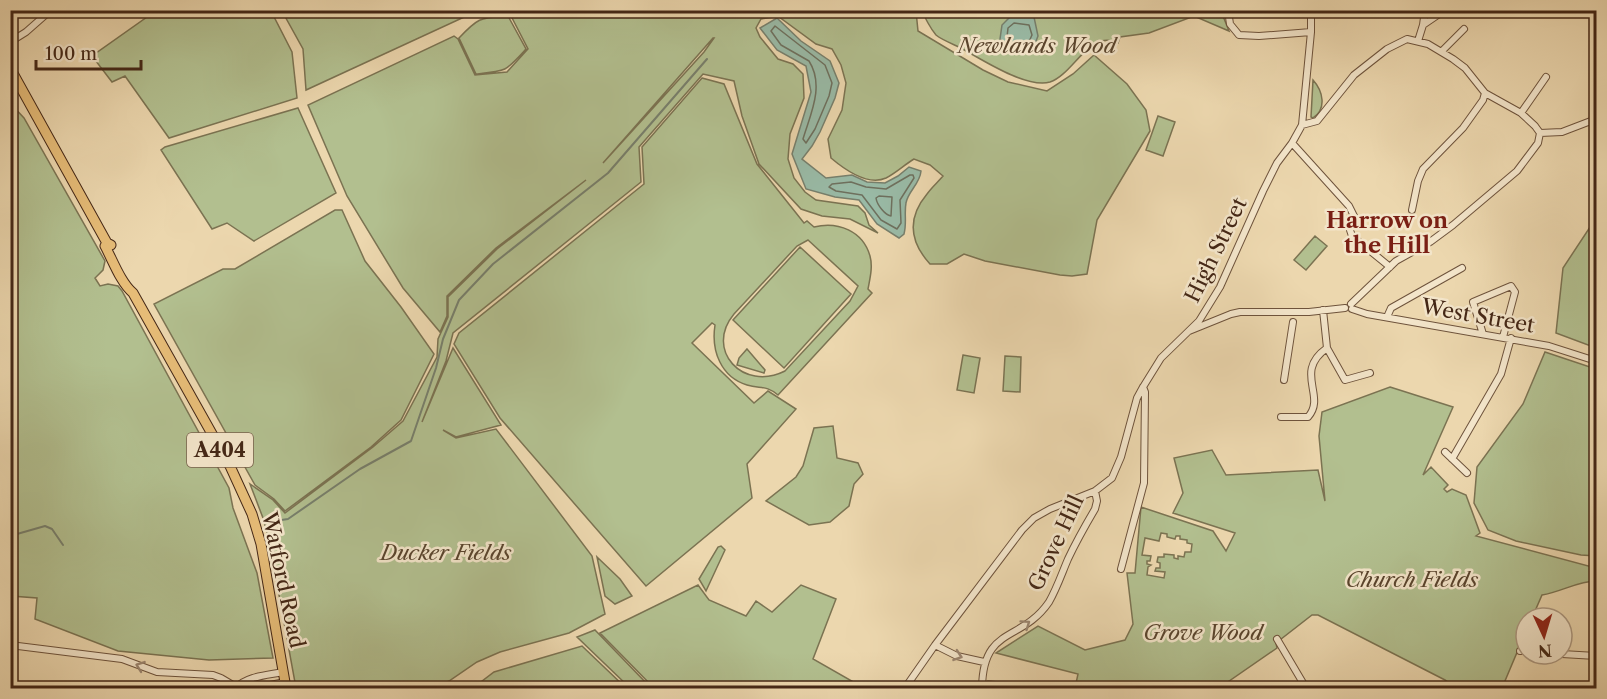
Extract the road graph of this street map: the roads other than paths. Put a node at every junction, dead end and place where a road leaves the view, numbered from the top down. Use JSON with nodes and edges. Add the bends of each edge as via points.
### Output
{"nodes":[{"id":1,"x":51,"y":10,"type":"edge"},
{"id":2,"x":1227,"y":10,"type":"edge"},
{"id":3,"x":1311,"y":10,"type":"edge"},
{"id":4,"x":1425,"y":10,"type":"edge"},
{"id":5,"x":1445,"y":10,"type":"edge"},
{"id":6,"x":1423,"y":25,"type":"junction"},
{"id":7,"x":1464,"y":29,"type":"dead end"},
{"id":8,"x":1311,"y":32,"type":"junction"},
{"id":9,"x":1418,"y":41,"type":"junction"},
{"id":10,"x":10,"y":42,"type":"edge"},
{"id":11,"x":1442,"y":51,"type":"junction"},
{"id":12,"x":10,"y":68,"type":"edge"},
{"id":13,"x":1546,"y":77,"type":"dead end"},
{"id":14,"x":1485,"y":93,"type":"junction"},
{"id":15,"x":1521,"y":113,"type":"junction"},
{"id":16,"x":1596,"y":119,"type":"edge"},
{"id":17,"x":1302,"y":125,"type":"junction"},
{"id":18,"x":1540,"y":134,"type":"junction"},
{"id":19,"x":1292,"y":143,"type":"junction"},
{"id":20,"x":1412,"y":210,"type":"dead end"},
{"id":21,"x":1390,"y":267,"type":"junction"},
{"id":22,"x":1462,"y":268,"type":"dead end"},
{"id":23,"x":1350,"y":307,"type":"junction"},
{"id":24,"x":1323,"y":310,"type":"junction"},
{"id":25,"x":1294,"y":316,"type":"junction"},
{"id":26,"x":1387,"y":317,"type":"junction"},
{"id":27,"x":1188,"y":331,"type":"junction"},
{"id":28,"x":1483,"y":334,"type":"junction"},
{"id":29,"x":1503,"y":337,"type":"junction"},
{"id":30,"x":1511,"y":338,"type":"junction"},
{"id":31,"x":1327,"y":348,"type":"junction"},
{"id":32,"x":1596,"y":361,"type":"edge"},
{"id":33,"x":1370,"y":373,"type":"dead end"},
{"id":34,"x":1284,"y":380,"type":"dead end"},
{"id":35,"x":1143,"y":387,"type":"junction"},
{"id":36,"x":1281,"y":417,"type":"dead end"},
{"id":37,"x":1445,"y":452,"type":"dead end"},
{"id":38,"x":1452,"y":459,"type":"junction"},
{"id":39,"x":1467,"y":473,"type":"dead end"},
{"id":40,"x":1095,"y":491,"type":"junction"},
{"id":41,"x":1120,"y":569,"type":"dead end"},
{"id":42,"x":1276,"y":639,"type":"dead end"},
{"id":43,"x":10,"y":645,"type":"edge"},
{"id":44,"x":935,"y":645,"type":"junction"},
{"id":45,"x":1574,"y":655,"type":"edge"},
{"id":46,"x":1596,"y":656,"type":"edge"},
{"id":47,"x":984,"y":662,"type":"junction"},
{"id":48,"x":285,"y":681,"type":"edge"},
{"id":49,"x":237,"y":688,"type":"edge"},
{"id":50,"x":255,"y":688,"type":"edge"},
{"id":51,"x":904,"y":688,"type":"edge"},
{"id":52,"x":982,"y":688,"type":"edge"},
{"id":53,"x":1306,"y":688,"type":"edge"}],
"edges":[{"from":1,"to":10,"type":"street"},
{"from":2,"to":8,"type":"street","via":[[1230,24],[1239,35]]},
{"from":3,"to":8,"type":"street","name":"High Street"},
{"from":4,"to":6,"type":"street"},
{"from":5,"to":6,"type":"street"},
{"from":6,"to":9,"type":"street"},
{"from":7,"to":11,"type":"street"},
{"from":8,"to":17,"type":"street","name":"High Street"},
{"from":9,"to":11,"type":"street"},
{"from":9,"to":17,"type":"street","via":[[1407,39],[1387,49],[1354,75],[1317,121]]},
{"from":11,"to":14,"type":"street","via":[[1465,68]]},
{"from":12,"to":48,"type":"main road","name":"Watford Road","number":"A404","via":[[128,288],[134,292],[230,466],[252,514],[261,544]]},
{"from":13,"to":15,"type":"street"},
{"from":14,"to":15,"type":"street"},
{"from":14,"to":20,"type":"street","via":[[1463,128],[1423,169]]},
{"from":15,"to":18,"type":"street"},
{"from":16,"to":18,"type":"street","via":[[1562,132]]},
{"from":17,"to":19,"type":"street","name":"High Street"},
{"from":18,"to":21,"type":"street","via":[[1517,171],[1453,225]]},
{"from":19,"to":21,"type":"street","via":[[1349,206],[1354,216],[1352,236]]},
{"from":19,"to":27,"type":"street","name":"High Street","via":[[1277,163],[1220,287],[1199,321]]},
{"from":21,"to":23,"type":"street"},
{"from":22,"to":26,"type":"street","via":[[1391,308]]},
{"from":23,"to":24,"type":"street","name":"West Street"},
{"from":23,"to":26,"type":"street","name":"West Street"},
{"from":24,"to":25,"type":"street","name":"West Street"},
{"from":24,"to":31,"type":"street"},
{"from":25,"to":27,"type":"street","name":"West Street","via":[[1231,314]]},
{"from":25,"to":34,"type":"street"},
{"from":26,"to":28,"type":"street","name":"West Street"},
{"from":27,"to":35,"type":"street","name":"High Street","via":[[1161,358]]},
{"from":28,"to":29,"type":"street","name":"West Street"},
{"from":28,"to":29,"type":"street","via":[[1473,302],[1511,286],[1515,296]]},
{"from":29,"to":30,"type":"street","name":"West Street"},
{"from":30,"to":32,"type":"street","name":"West Street","via":[[1549,345]]},
{"from":30,"to":38,"type":"street","via":[[1501,374]]},
{"from":31,"to":33,"type":"street","via":[[1345,380]]},
{"from":31,"to":36,"type":"street","via":[[1311,367],[1314,401],[1310,415]]},
{"from":35,"to":40,"type":"street","name":"High Street","via":[[1116,470]]},
{"from":35,"to":41,"type":"street","via":[[1144,483]]},
{"from":37,"to":38,"type":"street"},
{"from":38,"to":39,"type":"street"},
{"from":40,"to":44,"type":"street","via":[[1034,518]]},
{"from":47,"to":40,"type":"street","name":"Grove Hill","one_way":true,"via":[[996,642],[1033,620],[1050,600],[1095,509]]},
{"from":42,"to":53,"type":"street"},
{"from":49,"to":43,"type":"street","one_way":true,"via":[[213,675],[157,672],[122,659]]},
{"from":44,"to":47,"type":"street","one_way":true,"via":[[957,656]]},
{"from":44,"to":51,"type":"street"},
{"from":45,"to":46,"type":"street"},
{"from":47,"to":52,"type":"street"},
{"from":48,"to":49,"type":"street","via":[[250,680]]},
{"from":48,"to":50,"type":"street"}]}
